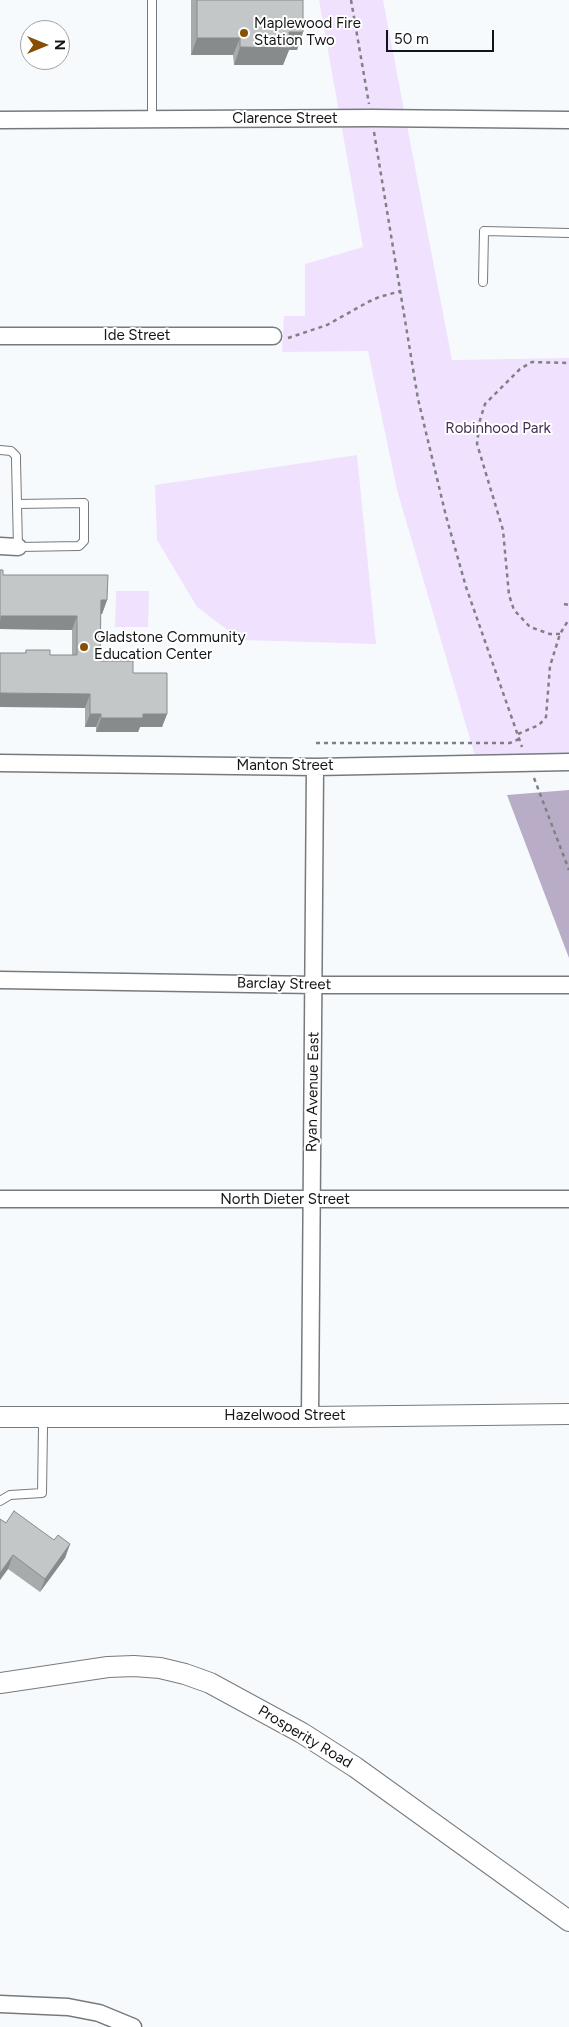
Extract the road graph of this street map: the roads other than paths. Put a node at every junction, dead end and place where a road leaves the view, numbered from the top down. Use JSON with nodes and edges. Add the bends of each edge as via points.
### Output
{"nodes":[{"id":1,"x":152,"y":0,"type":"edge"},
{"id":2,"x":0,"y":120,"type":"edge"},
{"id":3,"x":152,"y":120,"type":"junction"},
{"id":4,"x":569,"y":120,"type":"edge"},
{"id":5,"x":569,"y":233,"type":"edge"},
{"id":6,"x":483,"y":282,"type":"dead end"},
{"id":7,"x":0,"y":336,"type":"edge"},
{"id":8,"x":273,"y":336,"type":"road end"},
{"id":9,"x":0,"y":450,"type":"edge"},
{"id":10,"x":16,"y":504,"type":"junction"},
{"id":11,"x":0,"y":546,"type":"edge"},
{"id":12,"x":18,"y":547,"type":"junction"},
{"id":13,"x":569,"y":762,"type":"edge"},
{"id":14,"x":0,"y":763,"type":"edge"},
{"id":15,"x":316,"y":768,"type":"junction"},
{"id":16,"x":0,"y":980,"type":"edge"},
{"id":17,"x":314,"y":985,"type":"junction"},
{"id":18,"x":569,"y":985,"type":"edge"},
{"id":19,"x":0,"y":1198,"type":"edge"},
{"id":20,"x":569,"y":1199,"type":"edge"},
{"id":21,"x":312,"y":1200,"type":"junction"},
{"id":22,"x":569,"y":1414,"type":"edge"},
{"id":23,"x":0,"y":1417,"type":"edge"},
{"id":24,"x":41,"y":1417,"type":"junction"},
{"id":25,"x":310,"y":1417,"type":"junction"},
{"id":26,"x":0,"y":1501,"type":"edge"},
{"id":27,"x":0,"y":1683,"type":"edge"},
{"id":28,"x":569,"y":1921,"type":"edge"},
{"id":29,"x":0,"y":2004,"type":"edge"},
{"id":30,"x":133,"y":2027,"type":"edge"}],
"edges":[{"from":1,"to":3,"type":"lane"},
{"from":2,"to":3,"type":"street","name":"Clarence Street"},
{"from":3,"to":4,"type":"street","name":"Clarence Street"},
{"from":5,"to":6,"type":"lane","via":[[484,231]]},
{"from":7,"to":8,"type":"street","name":"Ide Street"},
{"from":9,"to":10,"type":"lane","via":[[11,450],[16,456]]},
{"from":10,"to":12,"type":"lane"},
{"from":10,"to":12,"type":"lane","via":[[84,503],[84,541],[79,546]]},
{"from":11,"to":12,"type":"street"},
{"from":13,"to":15,"type":"street","name":"Manton Street"},
{"from":14,"to":15,"type":"street","name":"Manton Street"},
{"from":15,"to":17,"type":"street","name":"Ryan Avenue East"},
{"from":16,"to":17,"type":"street","name":"Barclay Street"},
{"from":17,"to":18,"type":"street","name":"Barclay Street"},
{"from":17,"to":21,"type":"street","name":"Ryan Avenue East"},
{"from":19,"to":21,"type":"street","name":"North Dieter Street"},
{"from":20,"to":21,"type":"street","name":"North Dieter Street"},
{"from":21,"to":25,"type":"street","name":"Ryan Avenue East"},
{"from":22,"to":25,"type":"street","name":"Hazelwood Street"},
{"from":23,"to":24,"type":"street","name":"Hazelwood Street"},
{"from":24,"to":25,"type":"street","name":"Hazelwood Street"},
{"from":24,"to":26,"type":"lane","via":[[42,1493],[10,1495]]},
{"from":27,"to":28,"type":"street","name":"Prosperity Road","via":[[134,1666],[168,1670],[210,1683],[302,1733],[355,1767]]},
{"from":29,"to":30,"type":"street","via":[[68,2007]]}]}
